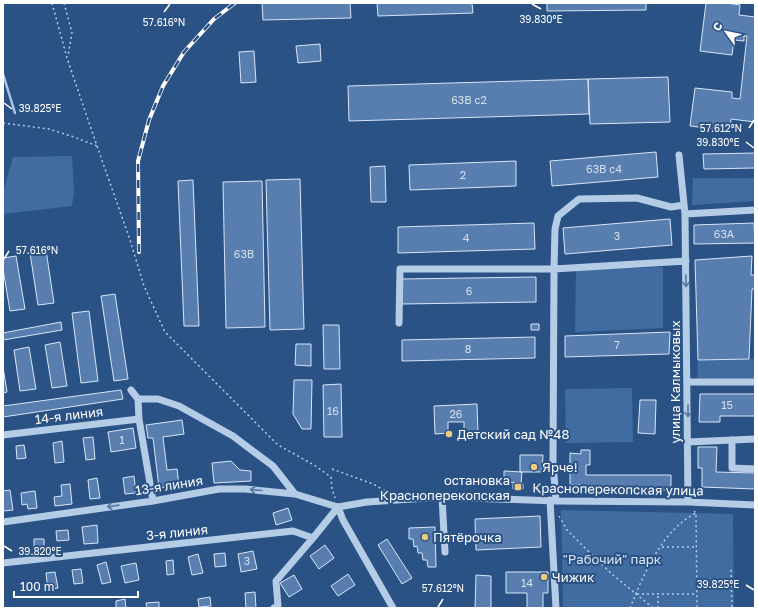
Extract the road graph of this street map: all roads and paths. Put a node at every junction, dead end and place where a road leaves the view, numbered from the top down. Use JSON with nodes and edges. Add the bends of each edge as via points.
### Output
{"nodes":[{"id":1,"x":52,"y":3,"type":"edge"},
{"id":2,"x":64,"y":3,"type":"edge"},
{"id":3,"x":67,"y":58,"type":"junction"},
{"id":4,"x":3,"y":123,"type":"edge"},
{"id":5,"x":96,"y":146,"type":"junction"},
{"id":6,"x":679,"y":155,"type":"dead end"},
{"id":7,"x":684,"y":205,"type":"junction"},
{"id":8,"x":755,"y":210,"type":"edge"},
{"id":9,"x":685,"y":214,"type":"junction"},
{"id":10,"x":686,"y":261,"type":"junction"},
{"id":11,"x":554,"y":268,"type":"junction"},
{"id":12,"x":399,"y":323,"type":"dead end"},
{"id":13,"x":688,"y":382,"type":"junction"},
{"id":14,"x":755,"y":382,"type":"edge"},
{"id":15,"x":130,"y":390,"type":"dead end"},
{"id":16,"x":138,"y":399,"type":"junction"},
{"id":17,"x":139,"y":419,"type":"junction"},
{"id":18,"x":3,"y":435,"type":"edge"},
{"id":19,"x":755,"y":439,"type":"edge"},
{"id":20,"x":732,"y":440,"type":"junction"},
{"id":21,"x":688,"y":442,"type":"junction"},
{"id":22,"x":332,"y":469,"type":"dead end"},
{"id":23,"x":755,"y":469,"type":"edge"},
{"id":24,"x":295,"y":494,"type":"junction"},
{"id":25,"x":442,"y":497,"type":"junction"},
{"id":26,"x":400,"y":500,"type":"junction"},
{"id":27,"x":153,"y":501,"type":"junction"},
{"id":28,"x":553,"y":501,"type":"junction"},
{"id":29,"x":688,"y":502,"type":"junction"},
{"id":30,"x":755,"y":505,"type":"edge"},
{"id":31,"x":338,"y":507,"type":"junction"},
{"id":32,"x":696,"y":514,"type":"junction"},
{"id":33,"x":3,"y":522,"type":"edge"},
{"id":34,"x":314,"y":538,"type":"junction"},
{"id":35,"x":661,"y":547,"type":"junction"},
{"id":36,"x":696,"y":547,"type":"junction"},
{"id":37,"x":445,"y":552,"type":"dead end"},
{"id":38,"x":3,"y":563,"type":"edge"},
{"id":39,"x":731,"y":570,"type":"dead end"},
{"id":40,"x":636,"y":594,"type":"junction"},
{"id":41,"x":658,"y":594,"type":"junction"},
{"id":42,"x":697,"y":594,"type":"junction"},
{"id":43,"x":277,"y":607,"type":"edge"},
{"id":44,"x":393,"y":608,"type":"edge"},
{"id":45,"x":556,"y":608,"type":"edge"},
{"id":46,"x":630,"y":608,"type":"edge"},
{"id":47,"x":653,"y":608,"type":"edge"},
{"id":48,"x":658,"y":608,"type":"edge"},
{"id":49,"x":697,"y":608,"type":"edge"},
{"id":50,"x":732,"y":608,"type":"edge"}],
"edges":[{"from":1,"to":3,"type":"path"},
{"from":2,"to":3,"type":"path","via":[[72,33]]},
{"from":3,"to":5,"type":"path"},
{"from":4,"to":5,"type":"path","via":[[49,129]]},
{"from":5,"to":31,"type":"path","via":[[144,286],[165,332],[278,445],[331,477]]},
{"from":6,"to":7,"type":"street","name":"улица Калмыковых"},
{"from":7,"to":9,"type":"street","name":"улица Калмыковых"},
{"from":7,"to":11,"type":"street","via":[[671,207],[637,198],[578,199],[558,216]]},
{"from":8,"to":9,"type":"street"},
{"from":9,"to":10,"type":"street","name":"улица Калмыковых"},
{"from":10,"to":11,"type":"street"},
{"from":10,"to":13,"type":"street","name":"улица Калмыковых","one_way":true},
{"from":11,"to":12,"type":"street","via":[[400,269]]},
{"from":11,"to":28,"type":"street"},
{"from":13,"to":14,"type":"street"},
{"from":13,"to":21,"type":"street","name":"улица Калмыковых","one_way":true},
{"from":15,"to":16,"type":"street"},
{"from":16,"to":17,"type":"street"},
{"from":16,"to":24,"type":"street","via":[[158,399],[179,406],[233,436],[273,466]]},
{"from":17,"to":18,"type":"street","name":"14-я линия"},
{"from":17,"to":27,"type":"street"},
{"from":19,"to":20,"type":"street"},
{"from":20,"to":21,"type":"street"},
{"from":20,"to":23,"type":"street","via":[[732,468]]},
{"from":21,"to":29,"type":"street","name":"улица Калмыковых"},
{"from":22,"to":26,"type":"path","via":[[373,484]]},
{"from":24,"to":27,"type":"street","name":"13-я линия","one_way":true,"via":[[219,490]]},
{"from":24,"to":31,"type":"street","name":"13-я линия"},
{"from":25,"to":26,"type":"street","name":"Красноперекопская улица"},
{"from":25,"to":28,"type":"street","name":"Красноперекопская улица"},
{"from":25,"to":37,"type":"street"},
{"from":26,"to":31,"type":"street","name":"Красноперекопская улица"},
{"from":27,"to":33,"type":"street","name":"13-я линия","one_way":true},
{"from":28,"to":29,"type":"street","name":"Красноперекопская улица"},
{"from":28,"to":40,"type":"path","via":[[567,530]]},
{"from":28,"to":45,"type":"street"},
{"from":29,"to":30,"type":"street","name":"Красноперекопская улица"},
{"from":29,"to":32,"type":"path"},
{"from":31,"to":34,"type":"street"},
{"from":31,"to":44,"type":"street"},
{"from":32,"to":35,"type":"path","via":[[678,526]]},
{"from":32,"to":36,"type":"path"},
{"from":34,"to":38,"type":"street","name":"3-я линия","via":[[293,531]]},
{"from":34,"to":43,"type":"street","via":[[276,581]]},
{"from":35,"to":36,"type":"path"},
{"from":35,"to":40,"type":"path","via":[[650,562]]},
{"from":36,"to":42,"type":"path"},
{"from":39,"to":50,"type":"path"},
{"from":40,"to":41,"type":"path"},
{"from":40,"to":46,"type":"path"},
{"from":40,"to":47,"type":"path"},
{"from":41,"to":42,"type":"path"},
{"from":41,"to":48,"type":"path"},
{"from":42,"to":49,"type":"path"}]}
